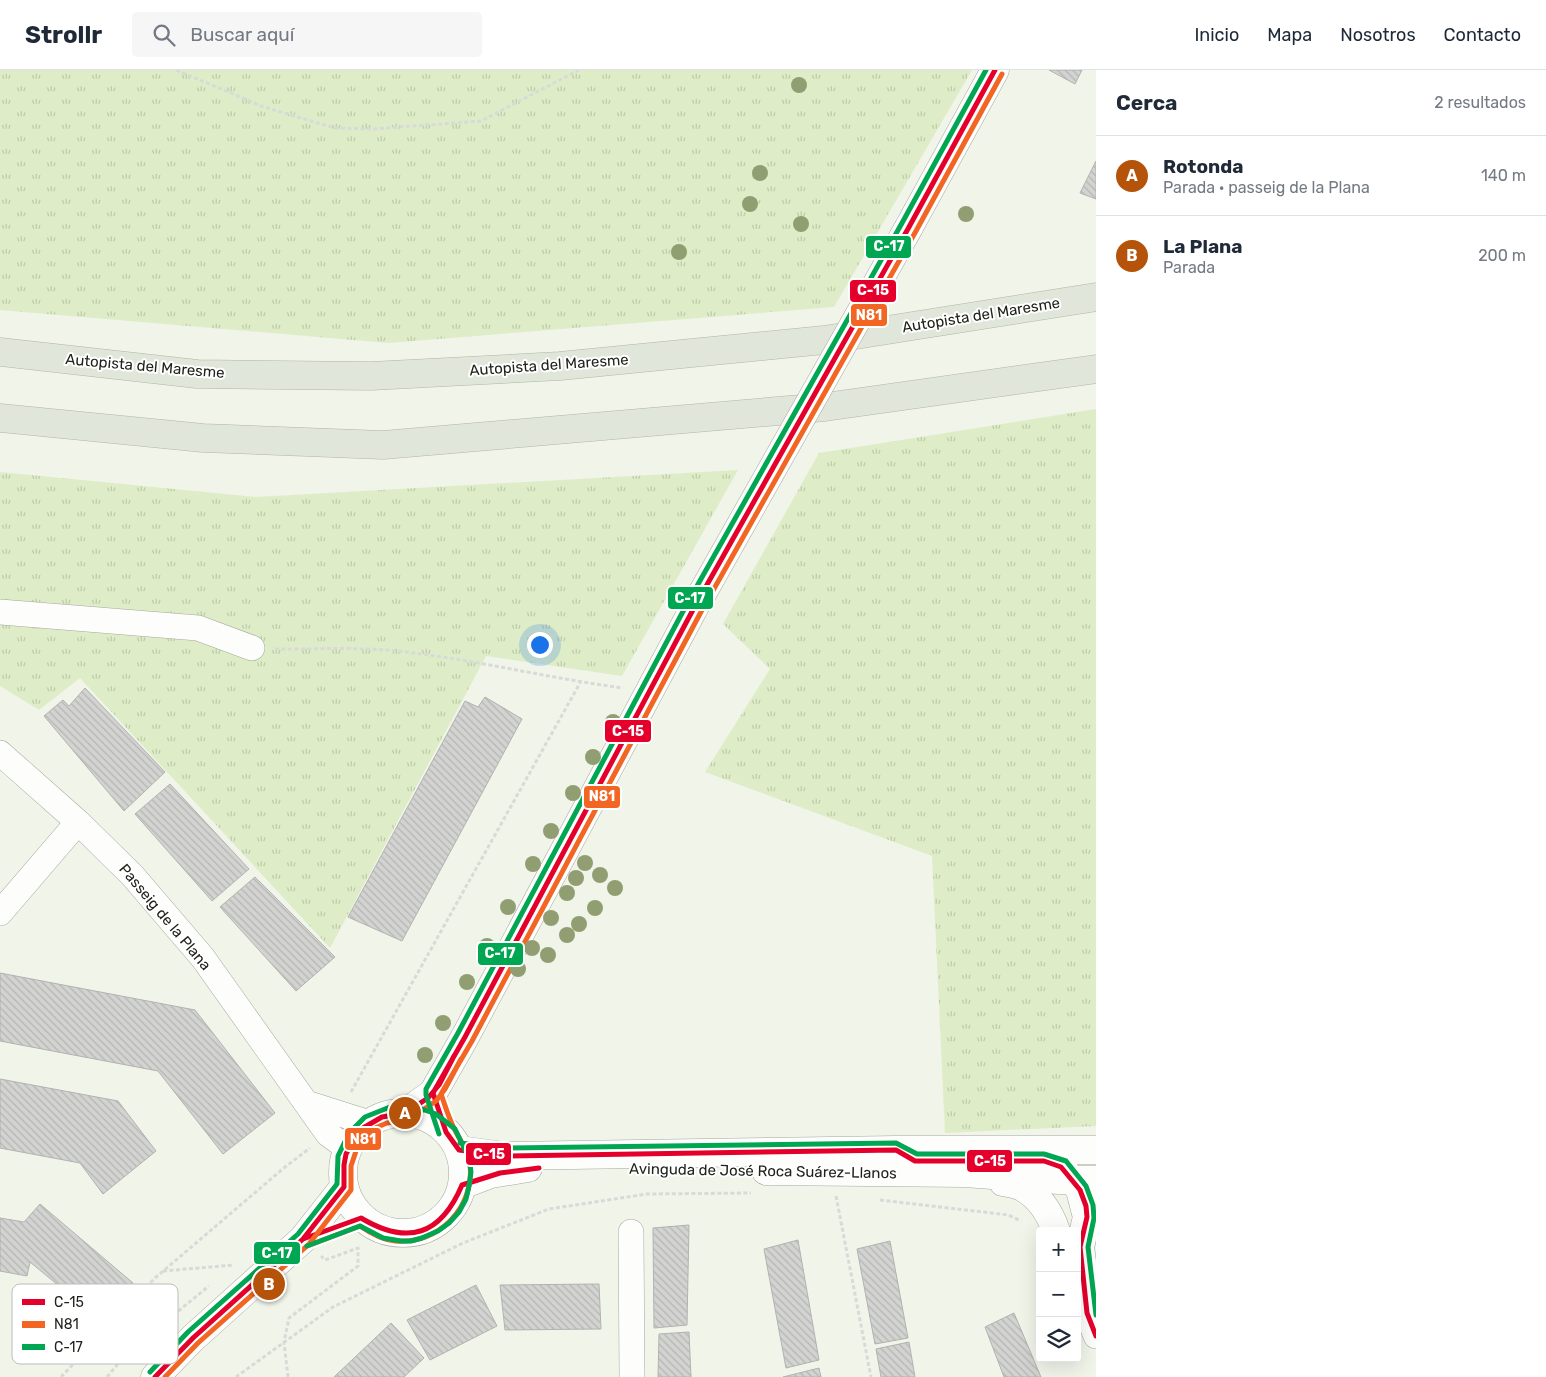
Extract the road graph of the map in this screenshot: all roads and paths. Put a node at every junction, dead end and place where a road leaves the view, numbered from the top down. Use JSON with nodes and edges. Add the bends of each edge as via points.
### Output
{"nodes":[{"id":1,"x":176,"y":70,"type":"edge"},
{"id":2,"x":579,"y":70,"type":"edge"},
{"id":3,"x":995,"y":70,"type":"edge"},
{"id":4,"x":1096,"y":297,"type":"edge"},
{"id":5,"x":0,"y":352,"type":"edge"},
{"id":6,"x":1096,"y":370,"type":"edge"},
{"id":7,"x":0,"y":418,"type":"edge"},
{"id":8,"x":0,"y":612,"type":"edge"},
{"id":9,"x":252,"y":648,"type":"joint"},
{"id":10,"x":580,"y":682,"type":"junction"},
{"id":11,"x":648,"y":694,"type":"junction"},
{"id":12,"x":0,"y":753,"type":"edge"},
{"id":13,"x":78,"y":822,"type":"junction"},
{"id":14,"x":0,"y":913,"type":"edge"},
{"id":15,"x":433,"y":1093,"type":"junction"},
{"id":16,"x":347,"y":1100,"type":"dead end"},
{"id":17,"x":306,"y":1103,"type":"junction"},
{"id":18,"x":405,"y":1113,"type":"junction"},
{"id":19,"x":369,"y":1123,"type":"junction"},
{"id":20,"x":338,"y":1141,"type":"junction"},
{"id":21,"x":452,"y":1141,"type":"junction"},
{"id":22,"x":896,"y":1150,"type":"junction"},
{"id":23,"x":1096,"y":1150,"type":"edge"},
{"id":24,"x":1096,"y":1163,"type":"edge"},
{"id":25,"x":965,"y":1173,"type":"junction"},
{"id":26,"x":1073,"y":1178,"type":"edge"},
{"id":27,"x":462,"y":1186,"type":"junction"},
{"id":28,"x":344,"y":1187,"type":"junction"},
{"id":29,"x":836,"y":1194,"type":"dead end"},
{"id":30,"x":1092,"y":1212,"type":"edge"},
{"id":31,"x":361,"y":1218,"type":"junction"},
{"id":32,"x":1054,"y":1225,"type":"edge"},
{"id":33,"x":631,"y":1232,"type":"dead end"},
{"id":34,"x":303,"y":1239,"type":"junction"},
{"id":35,"x":235,"y":1265,"type":"dead end"},
{"id":36,"x":163,"y":1271,"type":"junction"},
{"id":37,"x":1080,"y":1272,"type":"edge"},
{"id":38,"x":1081,"y":1283,"type":"edge"},
{"id":39,"x":150,"y":1284,"type":"edge"},
{"id":40,"x":1091,"y":1325,"type":"edge"},
{"id":41,"x":178,"y":1353,"type":"edge"},
{"id":42,"x":74,"y":1364,"type":"edge"},
{"id":43,"x":168,"y":1364,"type":"edge"},
{"id":44,"x":61,"y":1377,"type":"edge"},
{"id":45,"x":155,"y":1377,"type":"edge"},
{"id":46,"x":632,"y":1377,"type":"edge"},
{"id":47,"x":871,"y":1377,"type":"edge"}],
"edges":[{"from":1,"to":2,"type":"path","via":[[264,107],[335,128],[374,129],[481,121]]},
{"from":3,"to":11,"type":"street","bridge":true},
{"from":4,"to":5,"type":"highway","name":"Autopista del Maresme","via":[[824,340],[560,366],[370,376],[197,374]]},
{"from":6,"to":7,"type":"highway","via":[[825,407],[383,445],[203,438]]},
{"from":8,"to":9,"type":"street","via":[[198,628]]},
{"from":9,"to":10,"type":"path","via":[[396,651]]},
{"from":10,"to":11,"type":"path"},
{"from":10,"to":16,"type":"path"},
{"from":11,"to":15,"type":"street"},
{"from":12,"to":13,"type":"street","name":"Passeig de la Plana"},
{"from":13,"to":14,"type":"street"},
{"from":13,"to":17,"type":"street","name":"Passeig de la Plana","via":[[132,875],[203,958]]},
{"from":15,"to":18,"type":"street"},
{"from":15,"to":21,"type":"street"},
{"from":17,"to":19,"type":"street"},
{"from":17,"to":20,"type":"street"},
{"from":18,"to":19,"type":"street","via":[[392,1114]]},
{"from":18,"to":21,"type":"street","via":[[417,1114],[438,1124]]},
{"from":19,"to":20,"type":"street","via":[[356,1134]]},
{"from":20,"to":28,"type":"street"},
{"from":20,"to":36,"type":"path","via":[[285,1167]]},
{"from":21,"to":22,"type":"street","name":"Avinguda de José Roca Suárez-Llanos","via":[[504,1156]]},
{"from":21,"to":27,"type":"street","via":[[463,1173]]},
{"from":22,"to":23,"type":"street","name":"Avinguda de José Roca Suárez-Llanos"},
{"from":22,"to":26,"type":"street","via":[[915,1161],[1044,1161],[1061,1167]]},
{"from":24,"to":26,"type":"street","via":[[1080,1163],[1067,1168]]},
{"from":25,"to":26,"type":"street","name":"Avinguda de José Roca Suárez-Llanos"},
{"from":25,"to":27,"type":"street","name":"Avinguda de José Roca Suárez-Llanos","via":[[528,1168],[491,1174]]},
{"from":25,"to":32,"type":"street","via":[[1021,1186],[1037,1197]]},
{"from":26,"to":30,"type":"street"},
{"from":26,"to":32,"type":"street","via":[[1053,1192]]},
{"from":27,"to":31,"type":"street","via":[[452,1209],[444,1218],[421,1231],[396,1234]]},
{"from":28,"to":31,"type":"street","via":[[347,1198]]},
{"from":28,"to":34,"type":"street"},
{"from":29,"to":47,"type":"path"},
{"from":30,"to":37,"type":"street","via":[[1080,1247]]},
{"from":31,"to":34,"type":"street"},
{"from":33,"to":46,"type":"street"},
{"from":34,"to":41,"type":"street"},
{"from":35,"to":36,"type":"path"},
{"from":36,"to":39,"type":"path"},
{"from":38,"to":40,"type":"street"},
{"from":42,"to":44,"type":"path"},
{"from":43,"to":45,"type":"street"}]}
